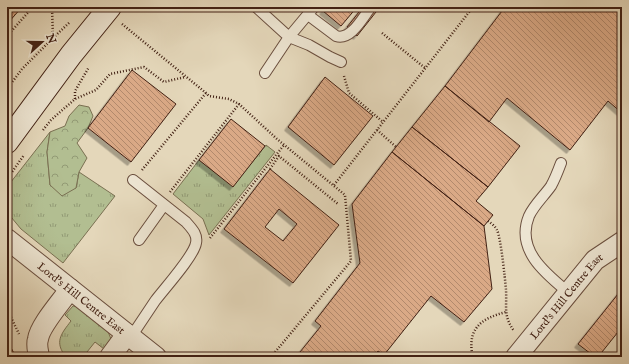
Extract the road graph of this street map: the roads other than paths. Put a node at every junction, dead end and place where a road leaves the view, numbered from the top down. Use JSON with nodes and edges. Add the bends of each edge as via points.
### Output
{"nodes":[{"id":1,"x":256,"y":7,"type":"edge"},
{"id":2,"x":371,"y":7,"type":"edge"},
{"id":3,"x":311,"y":11,"type":"edge"},
{"id":4,"x":115,"y":15,"type":"edge"},
{"id":5,"x":289,"y":37,"type":"junction"},
{"id":6,"x":341,"y":62,"type":"road end"},
{"id":7,"x":265,"y":73,"type":"dead end"},
{"id":8,"x":7,"y":142,"type":"edge"},
{"id":9,"x":561,"y":163,"type":"dead end"},
{"id":10,"x":133,"y":180,"type":"road end"},
{"id":11,"x":163,"y":204,"type":"junction"},
{"id":12,"x":7,"y":239,"type":"edge"},
{"id":13,"x":139,"y":240,"type":"dead end"},
{"id":14,"x":622,"y":242,"type":"edge"},
{"id":15,"x":70,"y":289,"type":"junction"},
{"id":16,"x":568,"y":293,"type":"junction"},
{"id":17,"x":129,"y":335,"type":"junction"},
{"id":18,"x":39,"y":357,"type":"edge"},
{"id":19,"x":110,"y":357,"type":"edge"},
{"id":20,"x":156,"y":357,"type":"edge"},
{"id":21,"x":516,"y":357,"type":"edge"}],
"edges":[{"from":1,"to":5,"type":"lane"},
{"from":2,"to":3,"type":"lane","via":[[352,32],[341,38]]},
{"from":3,"to":5,"type":"lane"},
{"from":4,"to":8,"type":"street","via":[[71,55]]},
{"from":5,"to":6,"type":"lane"},
{"from":5,"to":7,"type":"lane"},
{"from":9,"to":16,"type":"lane","via":[[526,226],[530,253],[537,264]]},
{"from":10,"to":11,"type":"lane"},
{"from":11,"to":13,"type":"lane"},
{"from":11,"to":17,"type":"lane","via":[[192,229],[196,235],[196,243]]},
{"from":12,"to":15,"type":"street","name":"Lord's Hill Centre East"},
{"from":14,"to":16,"type":"street","name":"Lord's Hill Centre East","via":[[596,260]]},
{"from":15,"to":17,"type":"street","name":"Lord's Hill Centre East"},
{"from":15,"to":18,"type":"street","via":[[38,336]]},
{"from":16,"to":21,"type":"street","name":"Lord's Hill Centre East"},
{"from":17,"to":19,"type":"street"},
{"from":17,"to":20,"type":"street","name":"Lord's Hill Centre East"}]}
